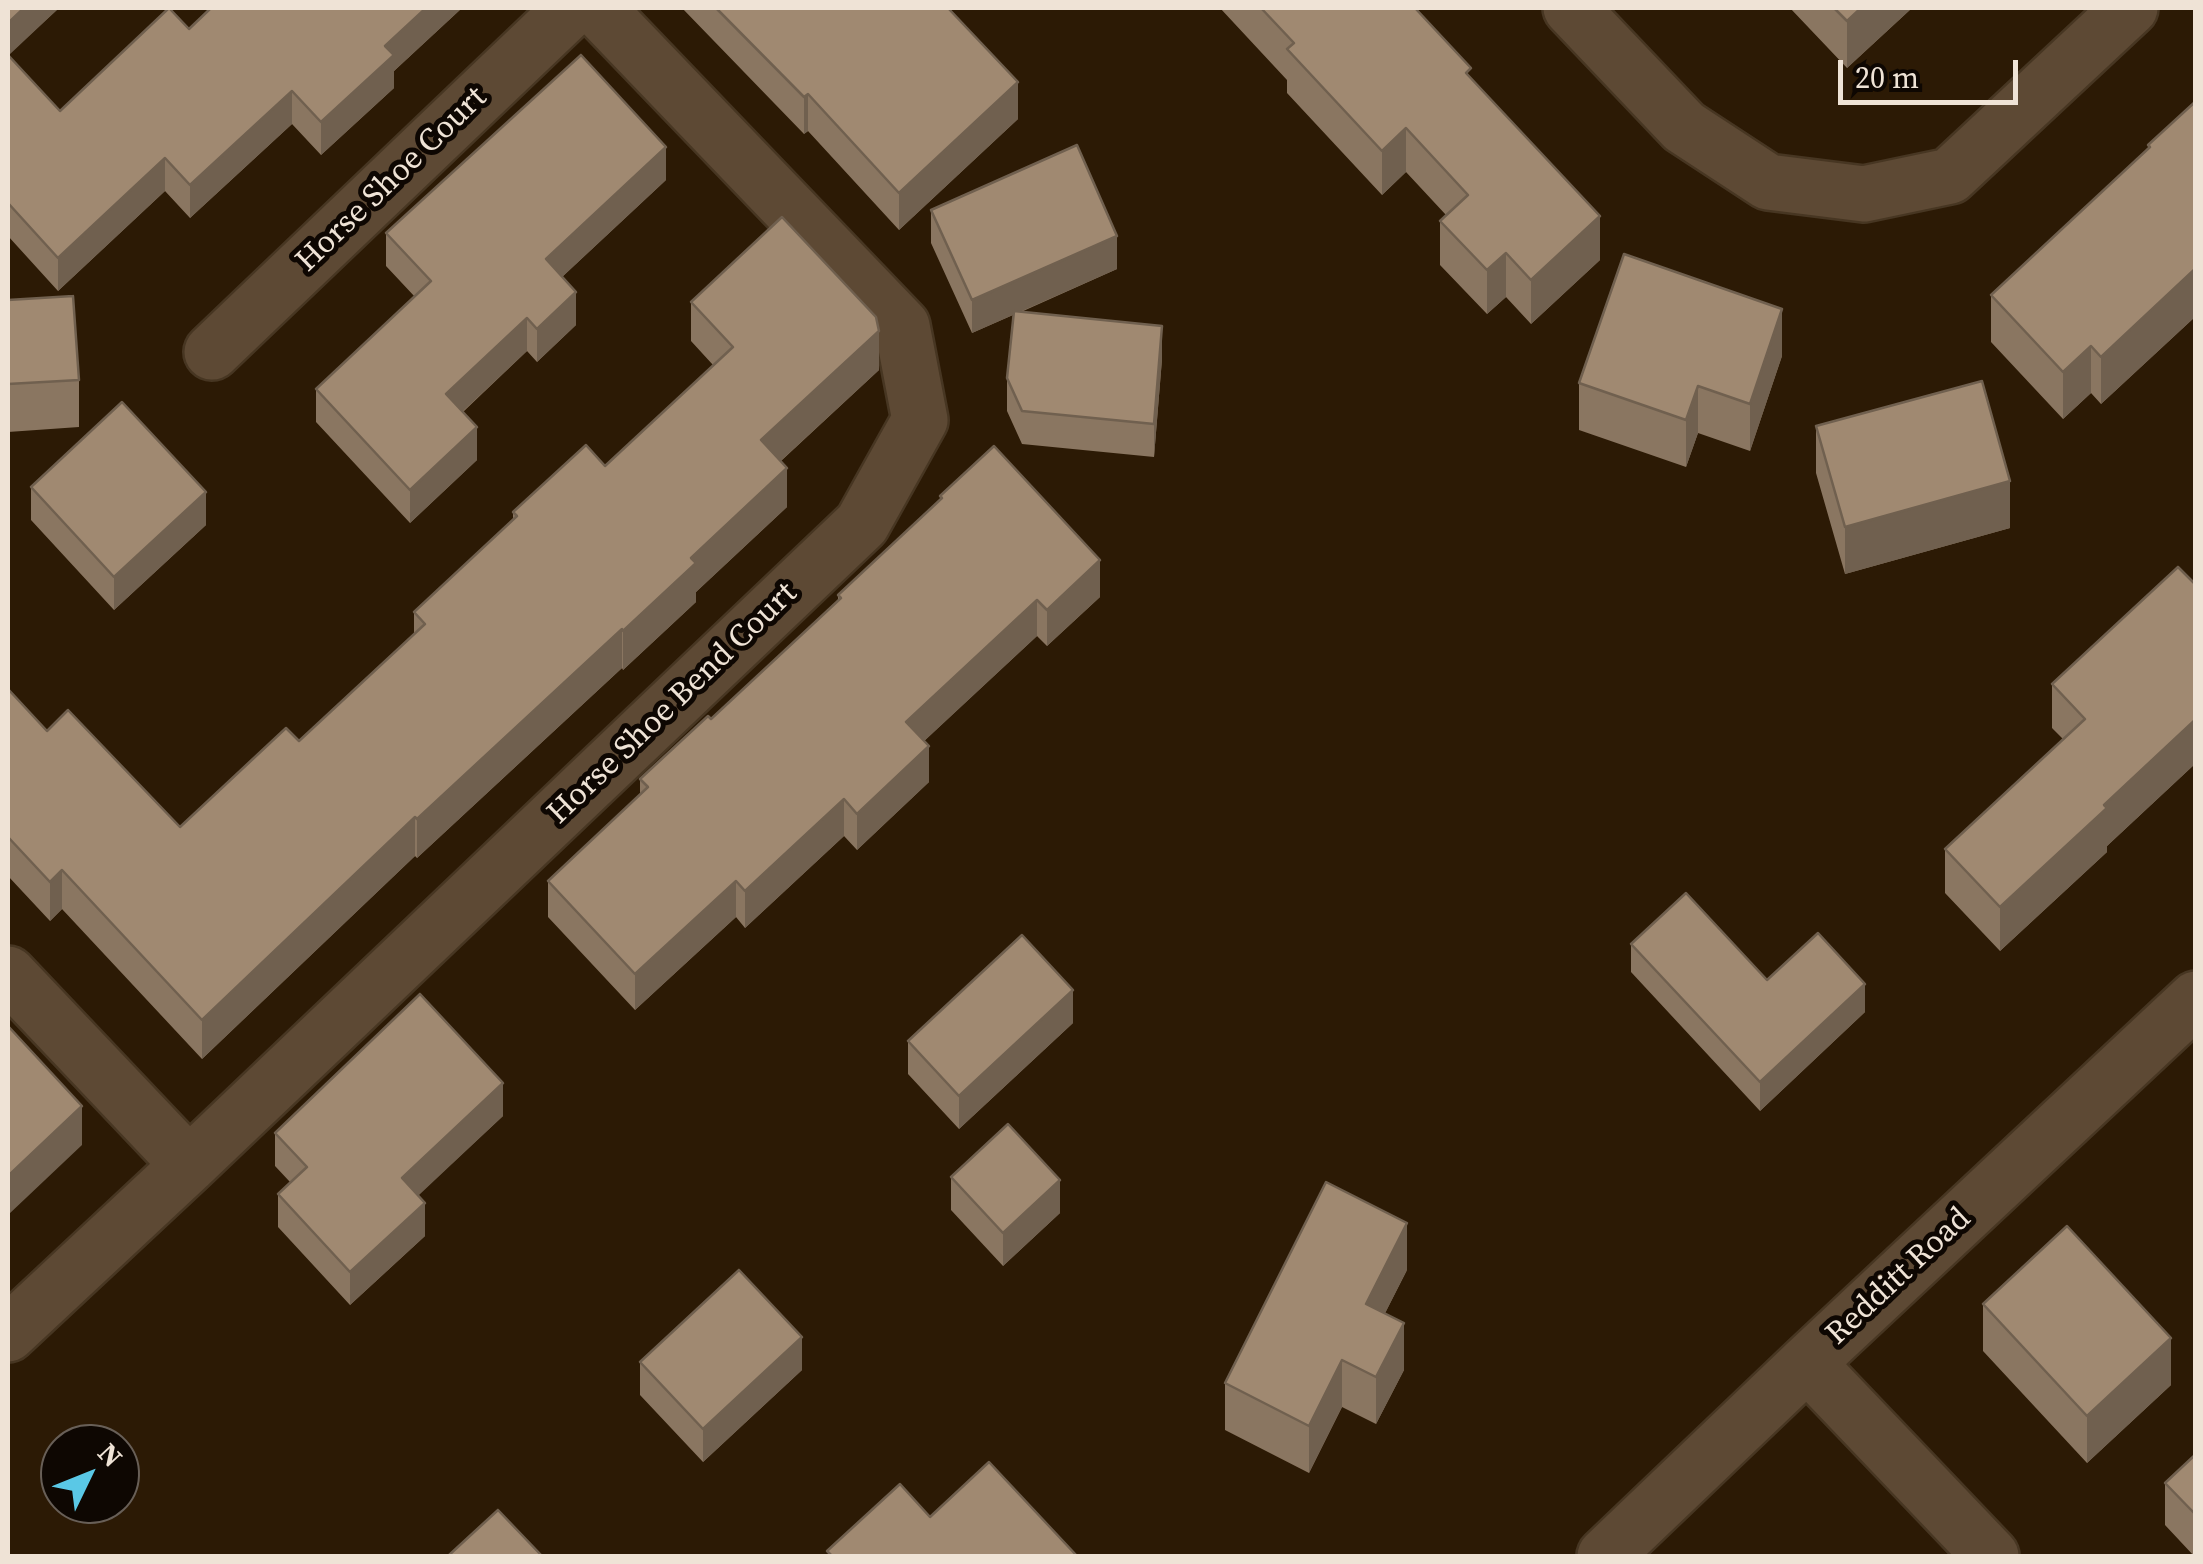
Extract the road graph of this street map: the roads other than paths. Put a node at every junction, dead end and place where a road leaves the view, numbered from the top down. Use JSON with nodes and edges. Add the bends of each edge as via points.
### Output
{"nodes":[{"id":1,"x":572,"y":8,"type":"edge"},
{"id":2,"x":598,"y":8,"type":"edge"},
{"id":3,"x":1571,"y":8,"type":"edge"},
{"id":4,"x":2130,"y":8,"type":"edge"},
{"id":5,"x":212,"y":352,"type":"dead end"},
{"id":6,"x":8,"y":974,"type":"edge"},
{"id":7,"x":2196,"y":999,"type":"edge"},
{"id":8,"x":189,"y":1165,"type":"junction"},
{"id":9,"x":8,"y":1334,"type":"edge"},
{"id":10,"x":1807,"y":1363,"type":"junction"},
{"id":11,"x":1606,"y":1556,"type":"edge"},
{"id":12,"x":1991,"y":1556,"type":"edge"}],
"edges":[{"from":1,"to":5,"type":"street","name":"Horse Shoe Court"},
{"from":2,"to":8,"type":"street","name":"Horse Shoe Bend Court","via":[[902,326],[920,420],[862,524]]},
{"from":3,"to":4,"type":"street","via":[[1684,126],[1768,182],[1864,194],[1950,176]]},
{"from":6,"to":8,"type":"street"},
{"from":7,"to":10,"type":"street","name":"Redditt Road"},
{"from":8,"to":9,"type":"street","name":"Horse Shoe Bend Court"},
{"from":10,"to":11,"type":"street","name":"Redditt Road"},
{"from":10,"to":12,"type":"street"}]}
